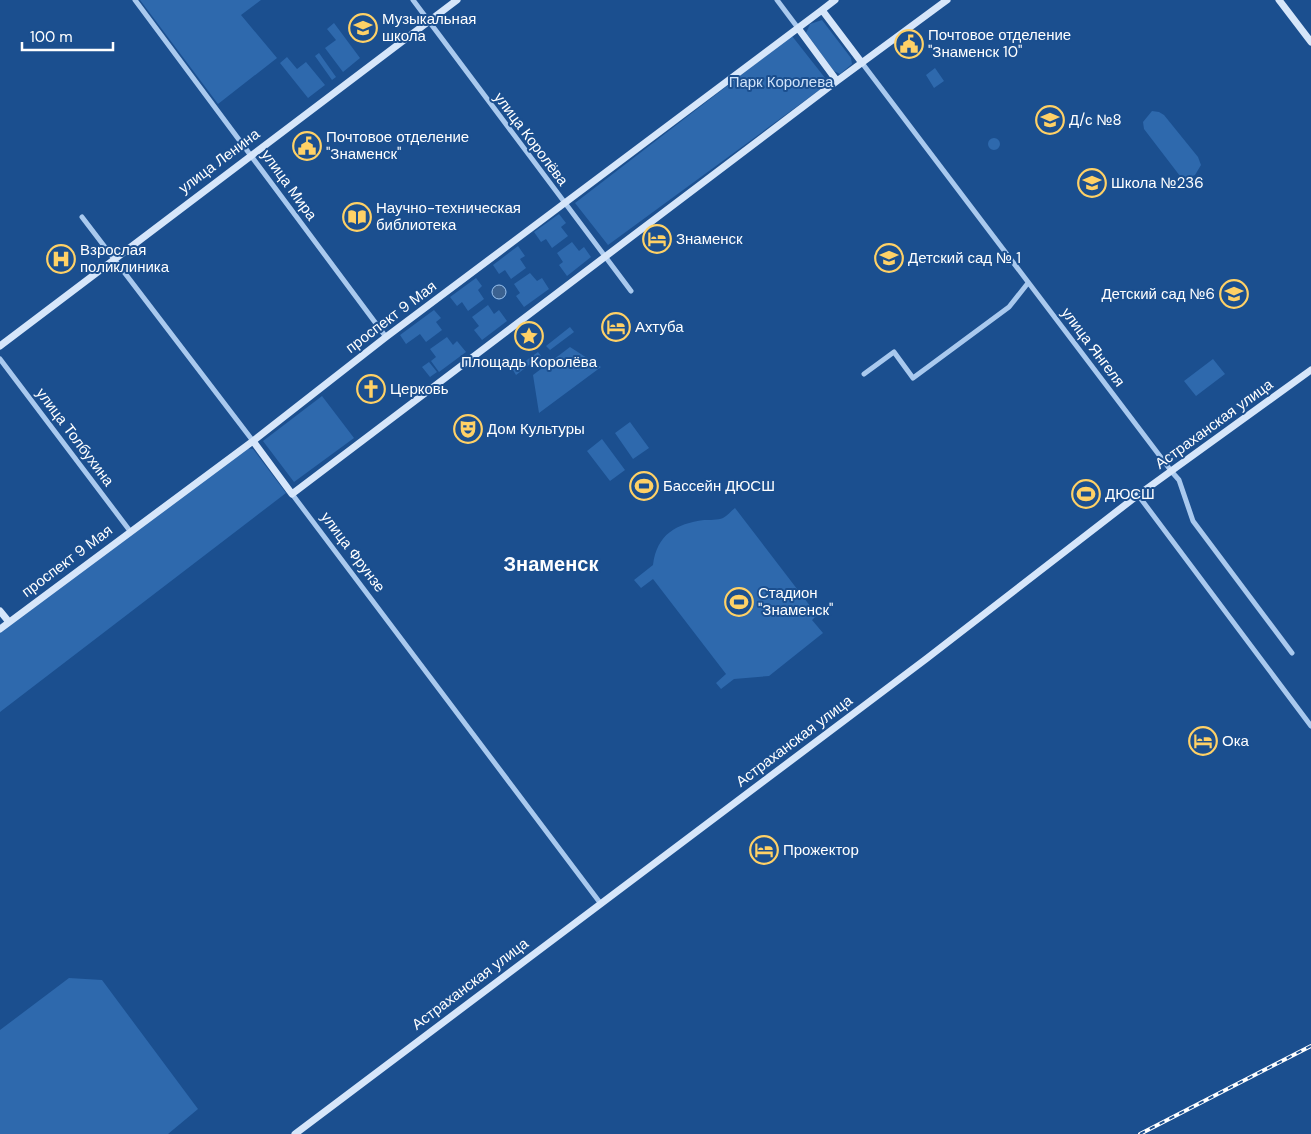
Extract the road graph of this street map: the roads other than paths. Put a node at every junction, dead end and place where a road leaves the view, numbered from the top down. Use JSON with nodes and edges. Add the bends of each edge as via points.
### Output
{"nodes":[{"id":1,"x":136,"y":0,"type":"edge"},
{"id":2,"x":413,"y":0,"type":"edge"},
{"id":3,"x":457,"y":0,"type":"edge"},
{"id":4,"x":777,"y":0,"type":"edge"},
{"id":5,"x":835,"y":0,"type":"edge"},
{"id":6,"x":947,"y":0,"type":"edge"},
{"id":7,"x":1279,"y":0,"type":"edge"},
{"id":8,"x":822,"y":10,"type":"junction"},
{"id":9,"x":429,"y":22,"type":"junction"},
{"id":10,"x":798,"y":28,"type":"junction"},
{"id":11,"x":1311,"y":42,"type":"edge"},
{"id":12,"x":862,"y":63,"type":"junction"},
{"id":13,"x":837,"y":81,"type":"junction"},
{"id":14,"x":251,"y":154,"type":"junction"},
{"id":15,"x":565,"y":205,"type":"junction"},
{"id":16,"x":82,"y":217,"type":"dead end"},
{"id":17,"x":604,"y":257,"type":"junction"},
{"id":18,"x":114,"y":258,"type":"junction"},
{"id":19,"x":1028,"y":283,"type":"junction"},
{"id":20,"x":632,"y":291,"type":"dead end"},
{"id":21,"x":386,"y":337,"type":"junction"},
{"id":22,"x":0,"y":346,"type":"edge"},
{"id":23,"x":0,"y":359,"type":"edge"},
{"id":24,"x":1311,"y":370,"type":"edge"},
{"id":25,"x":864,"y":374,"type":"dead end"},
{"id":26,"x":252,"y":441,"type":"junction"},
{"id":27,"x":1172,"y":472,"type":"junction"},
{"id":28,"x":292,"y":494,"type":"junction"},
{"id":29,"x":1138,"y":495,"type":"junction"},
{"id":30,"x":130,"y":531,"type":"junction"},
{"id":31,"x":0,"y":611,"type":"edge"},
{"id":32,"x":9,"y":622,"type":"junction"},
{"id":33,"x":0,"y":628,"type":"edge"},
{"id":34,"x":1292,"y":653,"type":"dead end"},
{"id":35,"x":1311,"y":726,"type":"edge"},
{"id":36,"x":601,"y":904,"type":"junction"},
{"id":37,"x":295,"y":1134,"type":"edge"}],
"edges":[{"from":1,"to":14,"type":"street","name":"улица Мира"},
{"from":2,"to":9,"type":"street","name":"улица Королёва"},
{"from":3,"to":9,"type":"street","name":"улица Ленина"},
{"from":4,"to":10,"type":"street"},
{"from":5,"to":8,"type":"street"},
{"from":6,"to":12,"type":"street"},
{"from":7,"to":11,"type":"street"},
{"from":8,"to":10,"type":"street","name":"проспект 9 Мая"},
{"from":8,"to":12,"type":"street"},
{"from":9,"to":14,"type":"street","name":"улица Ленина"},
{"from":9,"to":15,"type":"street","name":"улица Королёва"},
{"from":10,"to":13,"type":"street"},
{"from":10,"to":15,"type":"street","name":"проспект 9 Мая"},
{"from":12,"to":13,"type":"street"},
{"from":12,"to":19,"type":"street","name":"улица Янгеля"},
{"from":13,"to":17,"type":"street"},
{"from":14,"to":18,"type":"street","name":"улица Ленина"},
{"from":14,"to":21,"type":"street","name":"улица Мира"},
{"from":15,"to":17,"type":"street","name":"улица Королёва"},
{"from":15,"to":21,"type":"street","name":"проспект 9 Мая"},
{"from":16,"to":18,"type":"street","name":"улица Фрунзе"},
{"from":17,"to":20,"type":"street","name":"улица Королёва"},
{"from":17,"to":28,"type":"street"},
{"from":18,"to":22,"type":"street","name":"улица Ленина"},
{"from":18,"to":26,"type":"street","name":"улица Фрунзе"},
{"from":19,"to":25,"type":"street","via":[[1009,307],[912,378],[894,352]]},
{"from":19,"to":27,"type":"street","name":"улица Янгеля"},
{"from":21,"to":26,"type":"street","name":"проспект 9 Мая"},
{"from":23,"to":30,"type":"street","name":"улица Толбухина"},
{"from":24,"to":27,"type":"street","name":"Астраханская улица"},
{"from":26,"to":28,"type":"street","name":"улица Фрунзе"},
{"from":26,"to":30,"type":"street","name":"проспект 9 Мая"},
{"from":27,"to":29,"type":"street","name":"Астраханская улица"},
{"from":27,"to":34,"type":"street","name":"улица Янгеля","via":[[1193,522]]},
{"from":28,"to":36,"type":"street","name":"улица Фрунзе"},
{"from":29,"to":35,"type":"street"},
{"from":29,"to":36,"type":"street","name":"Астраханская улица"},
{"from":30,"to":32,"type":"street","name":"проспект 9 Мая"},
{"from":31,"to":32,"type":"street"},
{"from":32,"to":33,"type":"street","name":"проспект 9 Мая"},
{"from":36,"to":37,"type":"street","name":"Астраханская улица"}]}
